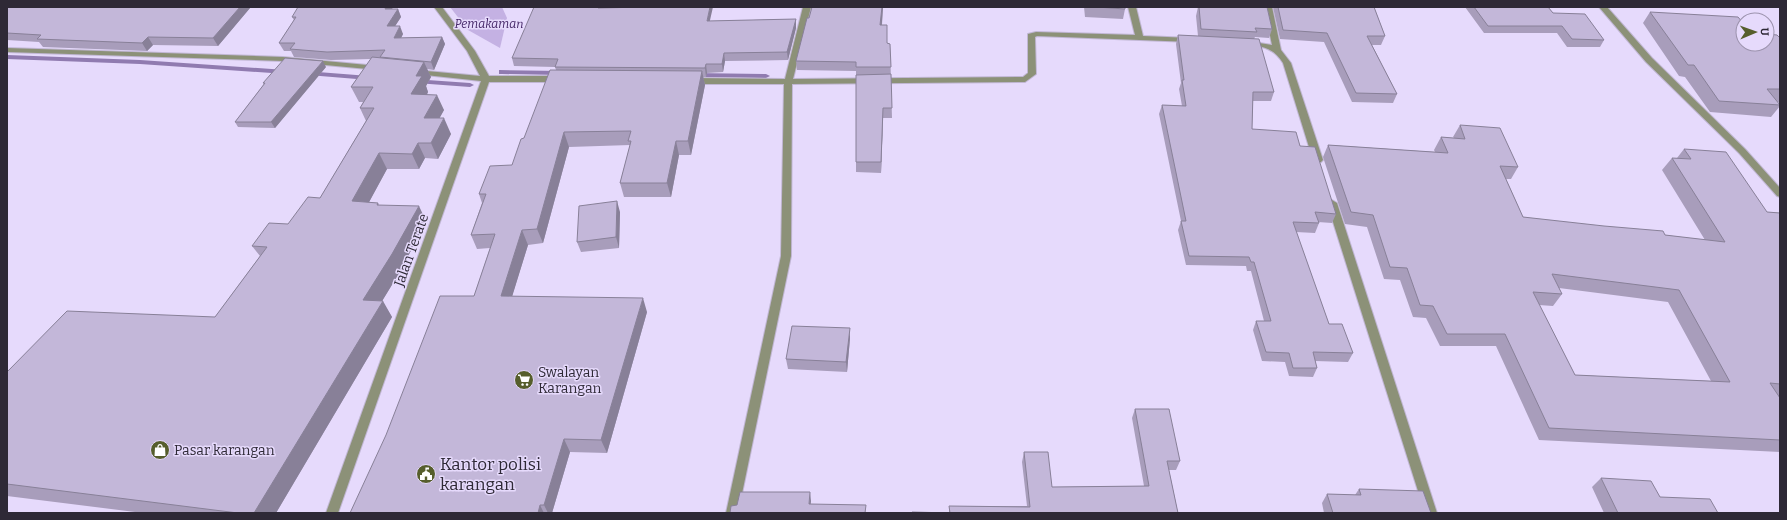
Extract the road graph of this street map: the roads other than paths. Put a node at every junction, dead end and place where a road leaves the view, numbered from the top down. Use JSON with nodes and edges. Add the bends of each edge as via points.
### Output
{"nodes":[{"id":1,"x":438,"y":7,"type":"edge"},
{"id":2,"x":807,"y":7,"type":"edge"},
{"id":3,"x":1132,"y":7,"type":"edge"},
{"id":4,"x":1268,"y":7,"type":"edge"},
{"id":5,"x":1603,"y":7,"type":"edge"},
{"id":6,"x":1139,"y":37,"type":"junction"},
{"id":7,"x":1201,"y":40,"type":"edge"},
{"id":8,"x":1240,"y":42,"type":"edge"},
{"id":9,"x":1276,"y":49,"type":"junction"},
{"id":10,"x":7,"y":50,"type":"edge"},
{"id":11,"x":385,"y":69,"type":"edge"},
{"id":12,"x":408,"y":71,"type":"edge"},
{"id":13,"x":486,"y":79,"type":"junction"},
{"id":14,"x":566,"y":79,"type":"edge"},
{"id":15,"x":685,"y":81,"type":"edge"},
{"id":16,"x":788,"y":82,"type":"junction"},
{"id":17,"x":1320,"y":168,"type":"edge"},
{"id":18,"x":1328,"y":190,"type":"edge"},
{"id":19,"x":1780,"y":194,"type":"edge"},
{"id":20,"x":332,"y":513,"type":"edge"},
{"id":21,"x":732,"y":513,"type":"edge"},
{"id":22,"x":1431,"y":513,"type":"edge"}],
"edges":[{"from":1,"to":13,"type":"street","via":[[471,50]]},
{"from":2,"to":16,"type":"street"},
{"from":3,"to":6,"type":"street"},
{"from":4,"to":9,"type":"street"},
{"from":5,"to":19,"type":"street","via":[[1649,60],[1742,151]]},
{"from":6,"to":7,"type":"street"},
{"from":6,"to":16,"type":"street","via":[[1036,34],[1031,36],[1032,74],[1025,79]]},
{"from":8,"to":9,"type":"street","via":[[1266,45]]},
{"from":9,"to":17,"type":"street","via":[[1287,62]]},
{"from":10,"to":11,"type":"street","via":[[283,59]]},
{"from":12,"to":13,"type":"street"},
{"from":13,"to":14,"type":"street"},
{"from":13,"to":20,"type":"street","name":"Jalan Terate"},
{"from":15,"to":16,"type":"street"},
{"from":16,"to":21,"type":"street","via":[[786,256]]},
{"from":18,"to":22,"type":"street"}]}
